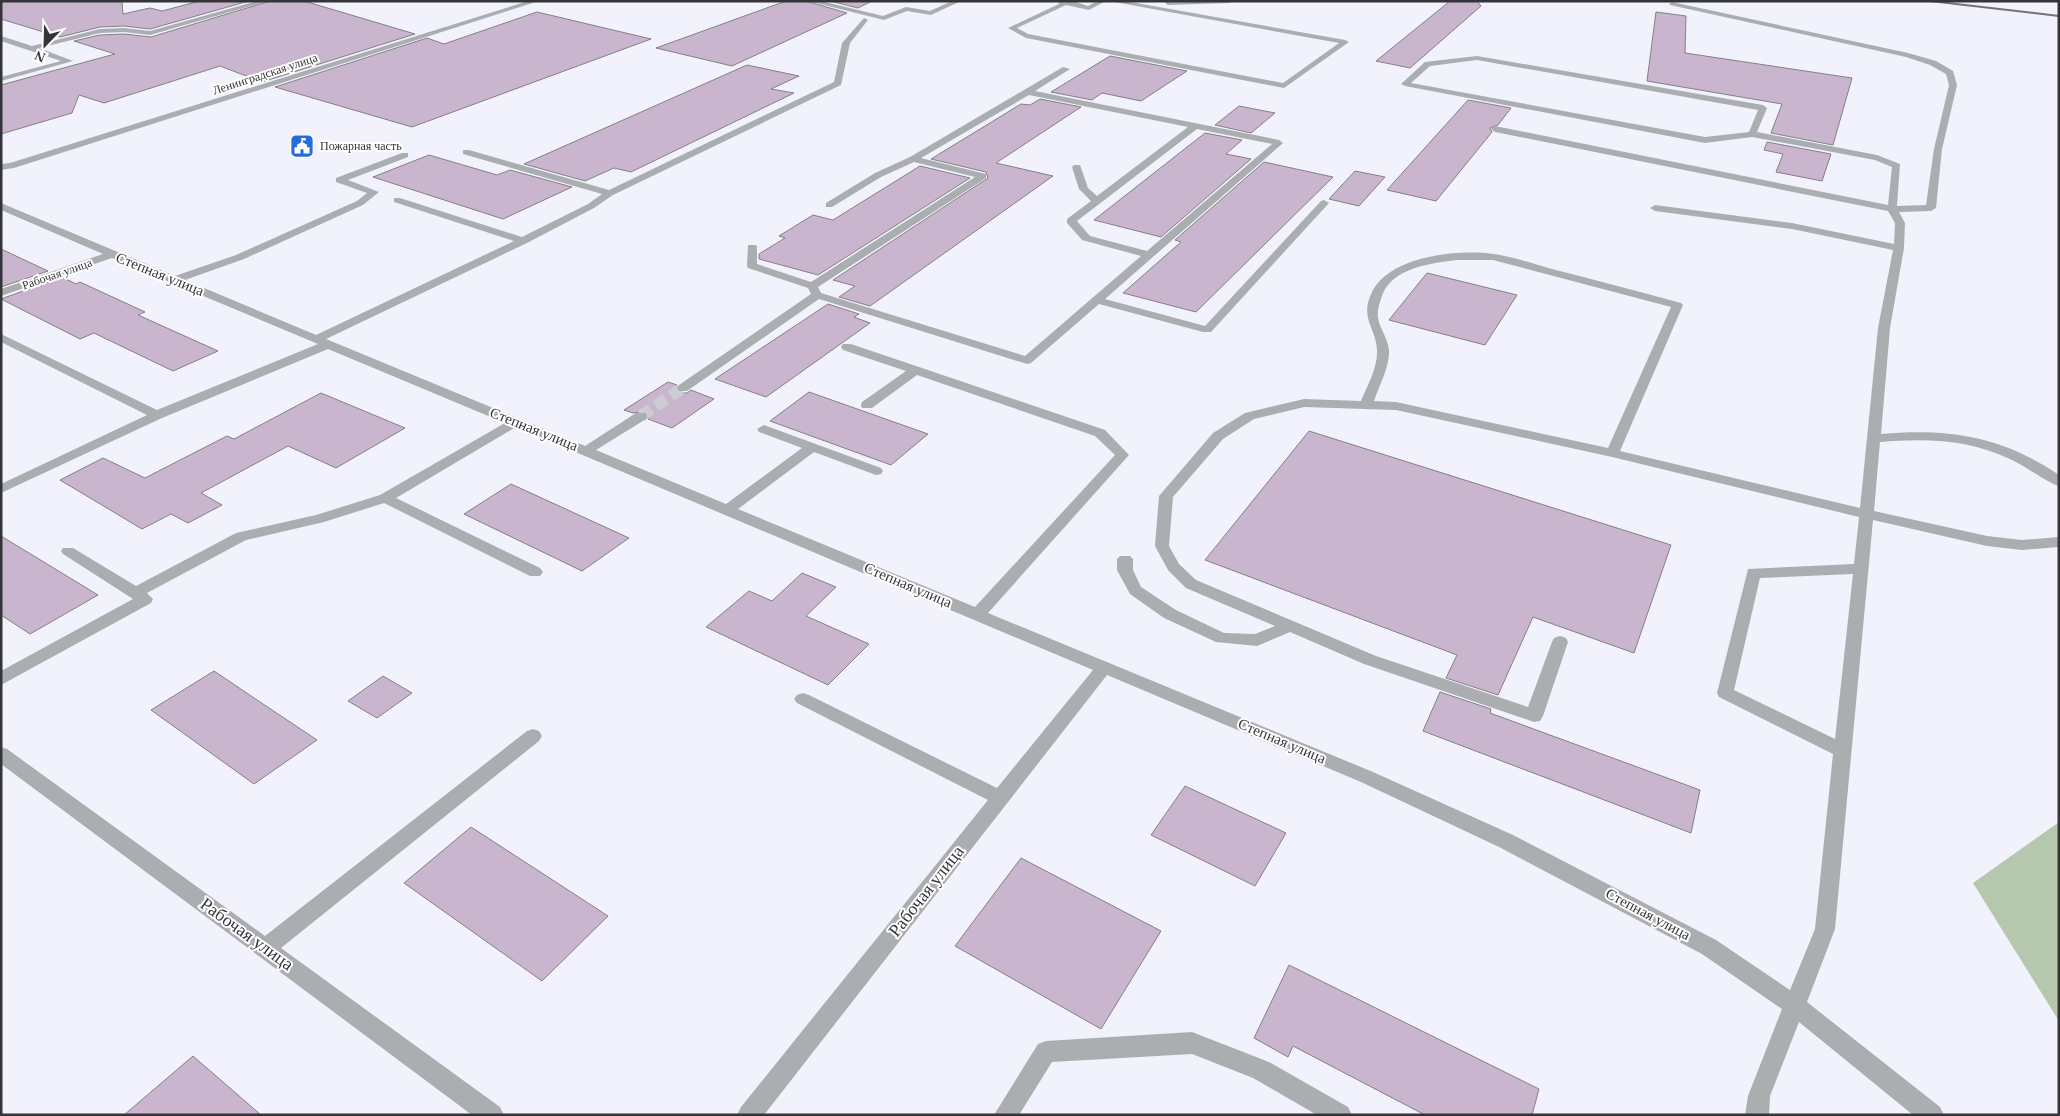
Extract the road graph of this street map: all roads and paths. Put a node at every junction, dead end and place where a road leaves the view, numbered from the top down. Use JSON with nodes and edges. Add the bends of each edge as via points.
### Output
{"nodes":[{"id":1,"x":265,"y":1,"type":"edge"},
{"id":2,"x":536,"y":1,"type":"edge"},
{"id":3,"x":811,"y":1,"type":"edge"},
{"id":4,"x":958,"y":1,"type":"edge"},
{"id":5,"x":1103,"y":1,"type":"edge"},
{"id":6,"x":1112,"y":1,"type":"edge"},
{"id":7,"x":1154,"y":1,"type":"edge"},
{"id":8,"x":1229,"y":1,"type":"edge"},
{"id":9,"x":1064,"y":2,"type":"edge"},
{"id":10,"x":1672,"y":4,"type":"dead end"},
{"id":11,"x":864,"y":20,"type":"dead end"},
{"id":12,"x":1,"y":38,"type":"edge"},
{"id":13,"x":11,"y":41,"type":"junction"},
{"id":14,"x":1,"y":43,"type":"edge"},
{"id":15,"x":32,"y":48,"type":"junction"},
{"id":16,"x":1066,"y":69,"type":"dead end"},
{"id":17,"x":1,"y":79,"type":"edge"},
{"id":18,"x":1028,"y":92,"type":"junction"},
{"id":19,"x":1195,"y":126,"type":"junction"},
{"id":20,"x":1495,"y":129,"type":"dead end"},
{"id":21,"x":1752,"y":134,"type":"junction"},
{"id":22,"x":466,"y":152,"type":"dead end"},
{"id":23,"x":405,"y":155,"type":"dead end"},
{"id":24,"x":913,"y":159,"type":"junction"},
{"id":25,"x":1077,"y":166,"type":"dead end"},
{"id":26,"x":6,"y":167,"type":"edge"},
{"id":27,"x":1,"y":171,"type":"edge"},
{"id":28,"x":610,"y":193,"type":"junction"},
{"id":29,"x":397,"y":200,"type":"dead end"},
{"id":30,"x":1097,"y":201,"type":"junction"},
{"id":31,"x":1324,"y":203,"type":"dead end"},
{"id":32,"x":829,"y":205,"type":"dead end"},
{"id":33,"x":1,"y":206,"type":"edge"},
{"id":34,"x":1655,"y":208,"type":"dead end"},
{"id":35,"x":1892,"y":209,"type":"junction"},
{"id":36,"x":523,"y":240,"type":"junction"},
{"id":37,"x":752,"y":247,"type":"dead end"},
{"id":38,"x":1899,"y":248,"type":"junction"},
{"id":39,"x":112,"y":254,"type":"junction"},
{"id":40,"x":1148,"y":255,"type":"junction"},
{"id":41,"x":176,"y":280,"type":"junction"},
{"id":42,"x":815,"y":291,"type":"junction"},
{"id":43,"x":1,"y":293,"type":"edge"},
{"id":44,"x":1096,"y":300,"type":"junction"},
{"id":45,"x":1,"y":337,"type":"edge"},
{"id":46,"x":323,"y":342,"type":"junction"},
{"id":47,"x":847,"y":347,"type":"dead end"},
{"id":48,"x":916,"y":370,"type":"junction"},
{"id":49,"x":683,"y":388,"type":"tunnel mouth"},
{"id":50,"x":867,"y":405,"type":"dead end"},
{"id":51,"x":1366,"y":405,"type":"junction"},
{"id":52,"x":157,"y":415,"type":"junction"},
{"id":53,"x":641,"y":416,"type":"tunnel mouth"},
{"id":54,"x":516,"y":422,"type":"junction"},
{"id":55,"x":764,"y":429,"type":"dead end"},
{"id":56,"x":1874,"y":438,"type":"junction"},
{"id":57,"x":812,"y":447,"type":"junction"},
{"id":58,"x":586,"y":451,"type":"junction"},
{"id":59,"x":1612,"y":453,"type":"junction"},
{"id":60,"x":876,"y":471,"type":"dead end"},
{"id":61,"x":2059,"y":482,"type":"edge"},
{"id":62,"x":1,"y":489,"type":"edge"},
{"id":63,"x":385,"y":498,"type":"junction"},
{"id":64,"x":728,"y":509,"type":"junction"},
{"id":65,"x":1866,"y":513,"type":"junction"},
{"id":66,"x":2059,"y":542,"type":"edge"},
{"id":67,"x":68,"y":551,"type":"dead end"},
{"id":68,"x":1125,"y":559,"type":"dead end"},
{"id":69,"x":1861,"y":569,"type":"junction"},
{"id":70,"x":534,"y":572,"type":"dead end"},
{"id":71,"x":135,"y":593,"type":"junction"},
{"id":72,"x":978,"y":614,"type":"junction"},
{"id":73,"x":1290,"y":626,"type":"junction"},
{"id":74,"x":1560,"y":642,"type":"dead end"},
{"id":75,"x":1104,"y":667,"type":"junction"},
{"id":76,"x":1,"y":679,"type":"edge"},
{"id":77,"x":803,"y":699,"type":"dead end"},
{"id":78,"x":533,"y":736,"type":"dead end"},
{"id":79,"x":1843,"y":752,"type":"junction"},
{"id":80,"x":1,"y":754,"type":"edge"},
{"id":81,"x":1000,"y":798,"type":"junction"},
{"id":82,"x":265,"y":948,"type":"junction"},
{"id":83,"x":1794,"y":1005,"type":"junction"},
{"id":84,"x":492,"y":1115,"type":"edge"},
{"id":85,"x":749,"y":1115,"type":"edge"},
{"id":86,"x":1006,"y":1115,"type":"edge"},
{"id":87,"x":1340,"y":1115,"type":"edge"},
{"id":88,"x":1757,"y":1115,"type":"edge"},
{"id":89,"x":1932,"y":1115,"type":"edge"}],
"edges":[{"from":1,"to":15,"type":"street","via":[[150,33],[100,32]]},
{"from":2,"to":26,"type":"street","name":"Ленинградская улица"},
{"from":3,"to":4,"type":"street","via":[[884,18],[906,9],[931,13]]},
{"from":5,"to":9,"type":"street","via":[[1089,8]]},
{"from":6,"to":9,"type":"street","via":[[1345,42],[1284,86],[1026,36],[1012,28]]},
{"from":7,"to":8,"type":"street","via":[[1182,4]]},
{"from":10,"to":35,"type":"street","via":[[1908,55],[1950,73],[1953,85],[1938,149],[1931,208]]},
{"from":11,"to":28,"type":"street","via":[[846,43],[838,83]]},
{"from":12,"to":13,"type":"street"},
{"from":13,"to":14,"type":"street"},
{"from":13,"to":15,"type":"street"},
{"from":15,"to":17,"type":"street","via":[[69,61]]},
{"from":16,"to":18,"type":"street"},
{"from":18,"to":19,"type":"street"},
{"from":18,"to":24,"type":"street"},
{"from":19,"to":30,"type":"street"},
{"from":19,"to":40,"type":"street","via":[[1278,143]]},
{"from":20,"to":35,"type":"street"},
{"from":21,"to":21,"type":"street","via":[[1705,140],[1405,84],[1428,64],[1477,58],[1762,108]]},
{"from":21,"to":35,"type":"street","via":[[1877,158],[1897,166]]},
{"from":22,"to":28,"type":"street"},
{"from":23,"to":41,"type":"street","via":[[339,180],[374,192],[360,203],[240,257]]},
{"from":24,"to":32,"type":"street"},
{"from":24,"to":42,"type":"street","via":[[983,176]]},
{"from":25,"to":30,"type":"street","via":[[1084,189]]},
{"from":26,"to":27,"type":"street","name":"Ленинградская улица"},
{"from":28,"to":36,"type":"street"},
{"from":29,"to":36,"type":"street"},
{"from":30,"to":40,"type":"street","via":[[1071,221],[1086,238]]},
{"from":31,"to":44,"type":"street","via":[[1207,330]]},
{"from":33,"to":39,"type":"street","name":"Степная улица"},
{"from":34,"to":38,"type":"street","via":[[1792,226]]},
{"from":35,"to":38,"type":"street","via":[[1900,223]]},
{"from":36,"to":46,"type":"street"},
{"from":37,"to":42,"type":"street","via":[[752,266]]},
{"from":38,"to":56,"type":"street","via":[[1884,328]]},
{"from":39,"to":41,"type":"street","name":"Степная улица"},
{"from":39,"to":43,"type":"street","name":"Рабочая улица"},
{"from":40,"to":44,"type":"street"},
{"from":41,"to":46,"type":"street","name":"Степная улица"},
{"from":42,"to":44,"type":"street","via":[[1027,360]]},
{"from":42,"to":49,"type":"street"},
{"from":45,"to":52,"type":"street"},
{"from":46,"to":52,"type":"street"},
{"from":46,"to":54,"type":"street","name":"Степная улица"},
{"from":47,"to":48,"type":"street"},
{"from":48,"to":50,"type":"street"},
{"from":48,"to":72,"type":"street","via":[[1100,433],[1122,455]]},
{"from":51,"to":59,"type":"street","via":[[1396,406]]},
{"from":51,"to":59,"type":"street","via":[[1384,354],[1372,311],[1380,286],[1398,271],[1428,260],[1466,256],[1493,258],[1677,304]]},
{"from":51,"to":73,"type":"street","via":[[1304,404],[1250,416],[1218,436],[1166,496],[1162,546],[1173,567],[1192,584]]},
{"from":52,"to":62,"type":"street"},
{"from":53,"to":58,"type":"street"},
{"from":54,"to":58,"type":"street","name":"Степная улица"},
{"from":54,"to":63,"type":"street"},
{"from":55,"to":57,"type":"street"},
{"from":56,"to":61,"type":"street","via":[[1922,435],[1968,441],[2029,463]]},
{"from":56,"to":65,"type":"street"},
{"from":57,"to":60,"type":"street"},
{"from":57,"to":64,"type":"street"},
{"from":58,"to":64,"type":"street","name":"Степная улица"},
{"from":59,"to":65,"type":"street"},
{"from":63,"to":70,"type":"street"},
{"from":63,"to":71,"type":"street","via":[[319,519],[241,536]]},
{"from":64,"to":72,"type":"street","name":"Степная улица"},
{"from":65,"to":66,"type":"street","via":[[1987,540],[2022,545]]},
{"from":65,"to":69,"type":"street"},
{"from":67,"to":71,"type":"street"},
{"from":68,"to":73,"type":"street","via":[[1125,570],[1135,590],[1170,614],[1222,638],[1256,640]]},
{"from":69,"to":79,"type":"street"},
{"from":69,"to":79,"type":"street","via":[[1753,573],[1725,693]]},
{"from":71,"to":76,"type":"street","via":[[145,600]]},
{"from":72,"to":75,"type":"street","name":"Степная улица"},
{"from":73,"to":74,"type":"street","via":[[1370,660],[1534,716]]},
{"from":75,"to":81,"type":"street","name":"Рабочая улица"},
{"from":75,"to":83,"type":"street","name":"Степная улица","via":[[1367,777],[1506,840],[1709,947]]},
{"from":77,"to":81,"type":"street"},
{"from":78,"to":82,"type":"street"},
{"from":79,"to":83,"type":"street","via":[[1825,929]]},
{"from":80,"to":82,"type":"street","name":"Рабочая улица"},
{"from":81,"to":85,"type":"street","name":"Рабочая улица"},
{"from":82,"to":84,"type":"street","name":"Рабочая улица"},
{"from":83,"to":88,"type":"street","via":[[1759,1096]]},
{"from":83,"to":89,"type":"street","name":"Степная улица"},
{"from":86,"to":87,"type":"street","via":[[1046,1052],[1192,1043],[1261,1070]]}]}
